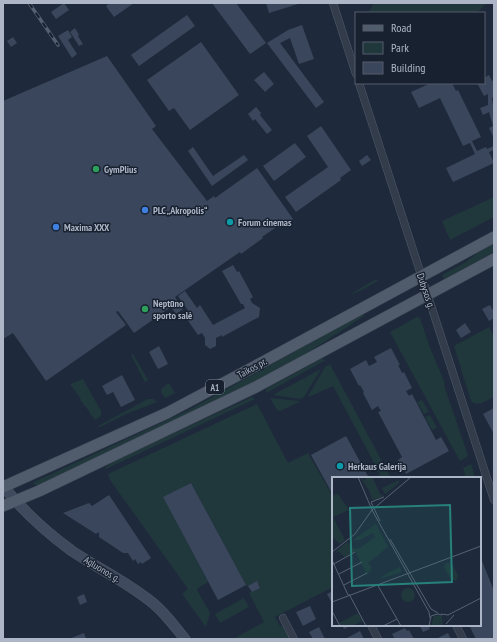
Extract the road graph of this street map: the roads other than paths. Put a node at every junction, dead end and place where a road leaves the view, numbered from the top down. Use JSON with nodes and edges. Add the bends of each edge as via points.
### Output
{"nodes":[{"id":1,"x":332,"y":3,"type":"edge"},
{"id":2,"x":355,"y":71,"type":"edge"},
{"id":3,"x":359,"y":84,"type":"edge"},
{"id":4,"x":494,"y":237,"type":"edge"},
{"id":5,"x":494,"y":259,"type":"edge"},
{"id":6,"x":421,"y":276,"type":"junction"},
{"id":7,"x":428,"y":294,"type":"junction"},
{"id":8,"x":492,"y":485,"type":"edge"},
{"id":9,"x":3,"y":486,"type":"edge"},
{"id":10,"x":494,"y":500,"type":"edge"},
{"id":11,"x":16,"y":502,"type":"junction"},
{"id":12,"x":3,"y":506,"type":"edge"},
{"id":13,"x":283,"y":618,"type":"dead end"},
{"id":14,"x":372,"y":626,"type":"edge"},
{"id":15,"x":456,"y":626,"type":"edge"},
{"id":16,"x":185,"y":639,"type":"edge"},
{"id":17,"x":294,"y":639,"type":"edge"},
{"id":18,"x":378,"y":639,"type":"edge"},
{"id":19,"x":463,"y":639,"type":"edge"}],
"edges":[{"from":1,"to":2,"type":"street"},
{"from":3,"to":6,"type":"street","name":"Dubysos g."},
{"from":4,"to":6,"type":"main road","name":"Taikos pr.","number":"A1"},
{"from":5,"to":7,"type":"main road","name":"Taikos pr.","number":"A1"},
{"from":6,"to":7,"type":"street","name":"Dubysos g."},
{"from":6,"to":9,"type":"main road","name":"Taikos pr.","number":"A1","via":[[167,413]]},
{"from":7,"to":8,"type":"street","name":"Dubysos g."},
{"from":7,"to":11,"type":"main road","name":"Taikos pr.","number":"A1","via":[[256,387]]},
{"from":8,"to":10,"type":"street","name":"Dubysos g."},
{"from":9,"to":11,"type":"main road","name":"Agluonos g."},
{"from":11,"to":12,"type":"main road","name":"Taikos pr.","number":"A1"},
{"from":11,"to":16,"type":"main road","name":"Agluonos g.","via":[[56,539],[150,600]]},
{"from":13,"to":17,"type":"street"},
{"from":14,"to":18,"type":"street"},
{"from":15,"to":19,"type":"street"}]}
